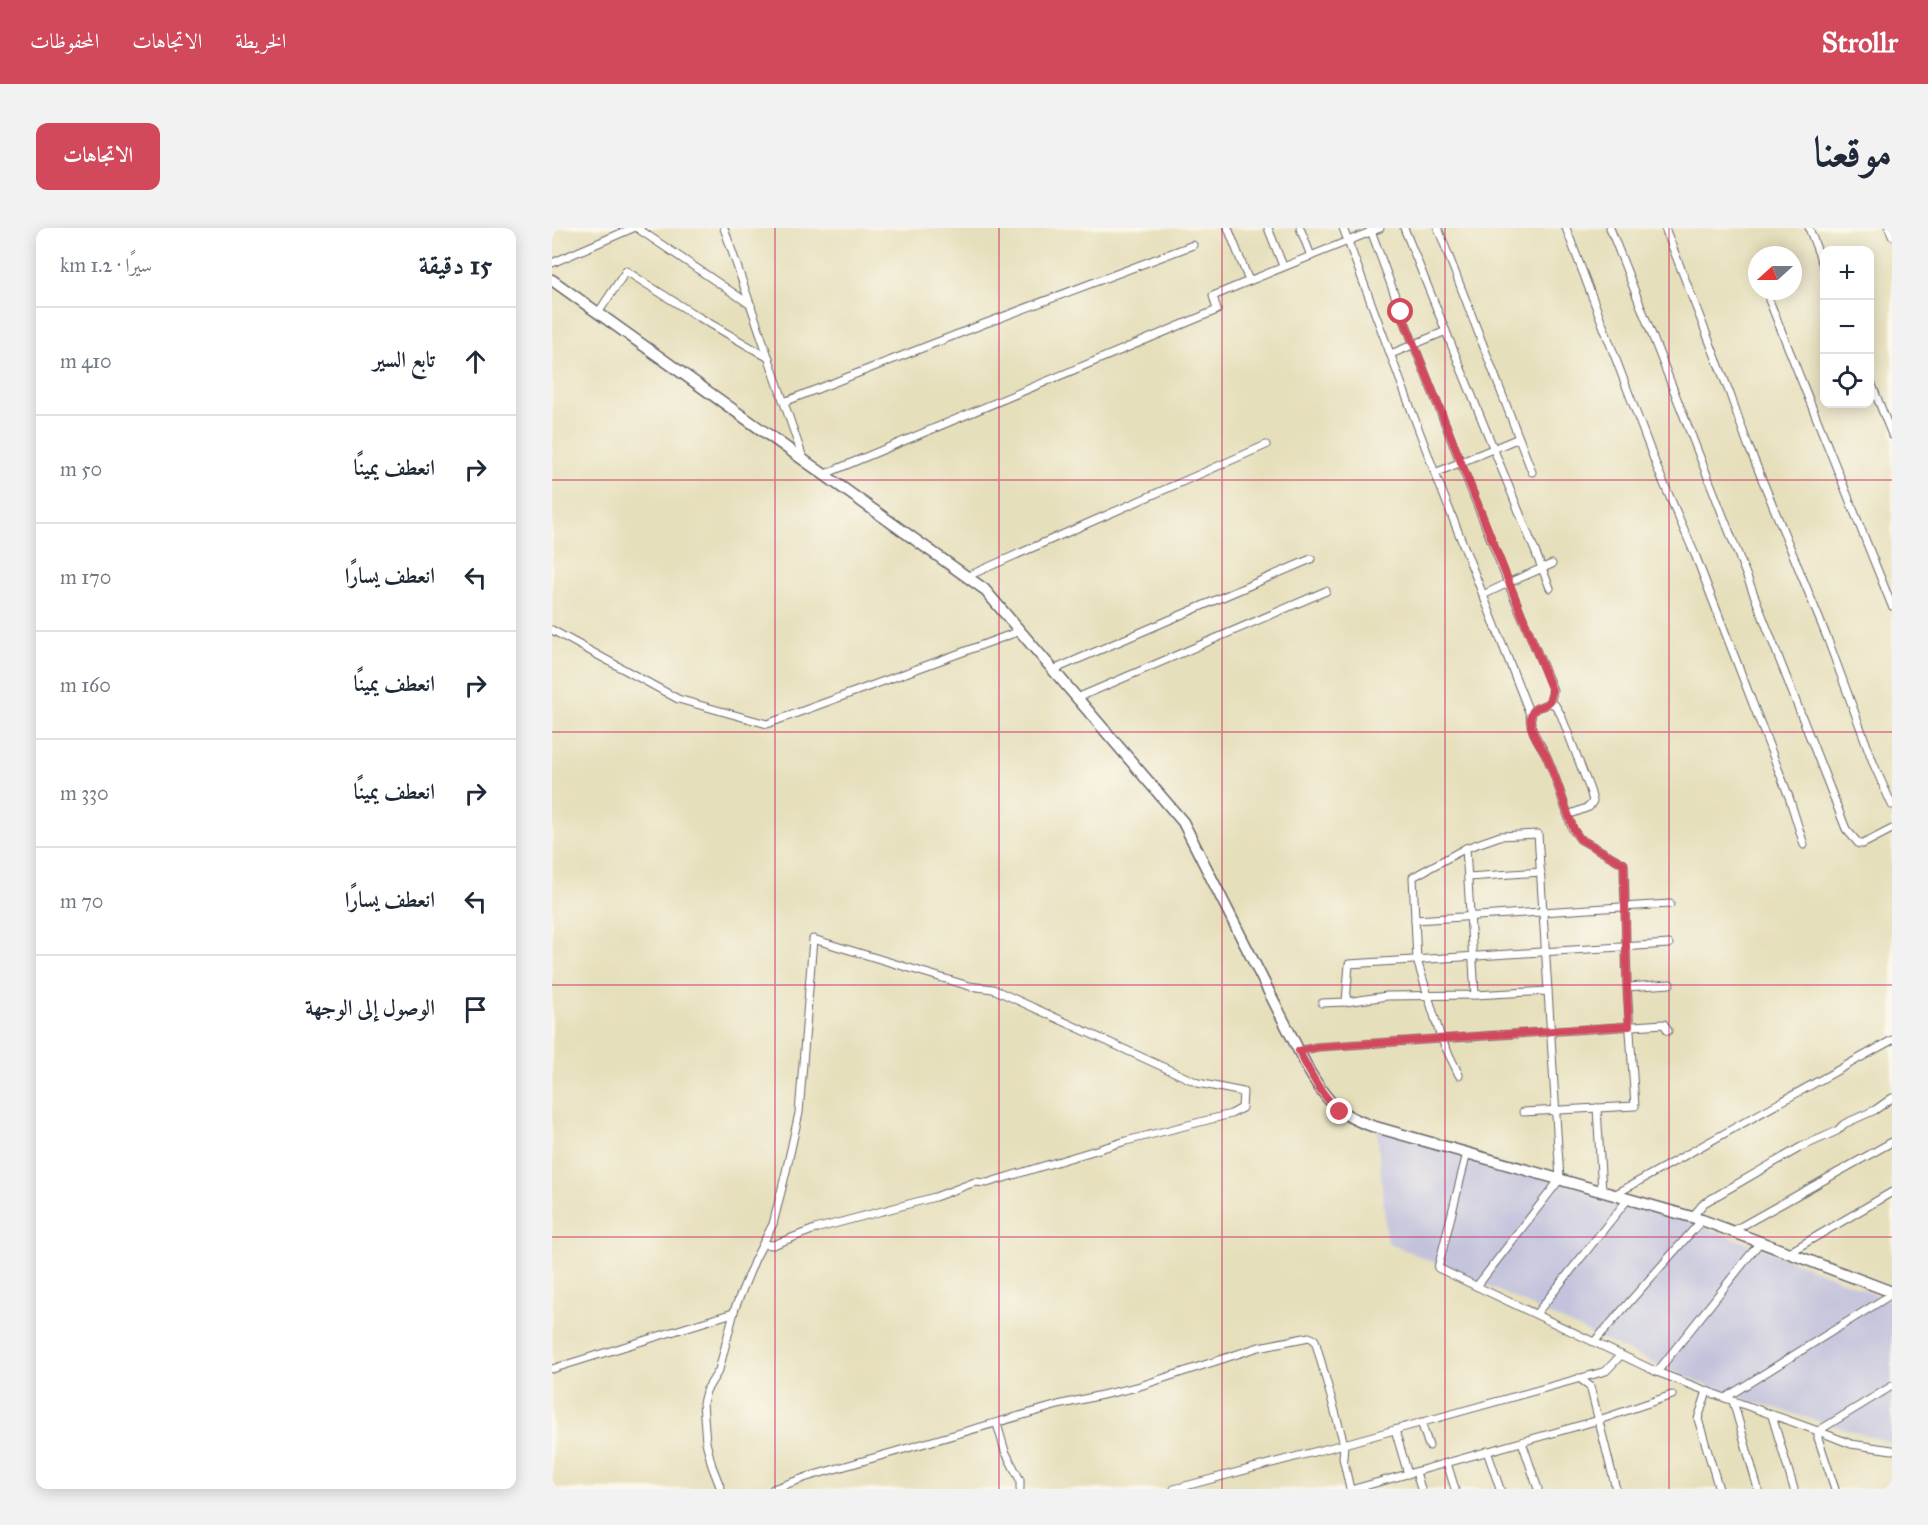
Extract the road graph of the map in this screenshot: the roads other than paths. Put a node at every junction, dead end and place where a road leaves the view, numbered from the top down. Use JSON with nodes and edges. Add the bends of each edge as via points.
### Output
{"nodes":[{"id":1,"x":633,"y":228,"type":"edge"},
{"id":2,"x":638,"y":228,"type":"edge"},
{"id":3,"x":724,"y":228,"type":"edge"},
{"id":4,"x":1228,"y":228,"type":"edge"},
{"id":5,"x":1268,"y":228,"type":"edge"},
{"id":6,"x":1300,"y":228,"type":"edge"},
{"id":7,"x":1343,"y":228,"type":"edge"},
{"id":8,"x":1380,"y":228,"type":"edge"},
{"id":9,"x":1404,"y":228,"type":"edge"},
{"id":10,"x":1438,"y":228,"type":"edge"},
{"id":11,"x":1566,"y":228,"type":"edge"},
{"id":12,"x":1610,"y":228,"type":"edge"},
{"id":13,"x":1665,"y":228,"type":"edge"},
{"id":14,"x":1809,"y":228,"type":"edge"},
{"id":15,"x":1889,"y":228,"type":"edge"},
{"id":16,"x":1370,"y":230,"type":"edge"},
{"id":17,"x":1892,"y":236,"type":"edge"},
{"id":18,"x":1348,"y":241,"type":"junction"},
{"id":19,"x":1193,"y":245,"type":"dead end"},
{"id":20,"x":1311,"y":256,"type":"junction"},
{"id":21,"x":1820,"y":257,"type":"edge"},
{"id":22,"x":552,"y":262,"type":"edge"},
{"id":23,"x":1283,"y":266,"type":"junction"},
{"id":24,"x":552,"y":280,"type":"edge"},
{"id":25,"x":1249,"y":281,"type":"junction"},
{"id":26,"x":1769,"y":300,"type":"dead end"},
{"id":27,"x":751,"y":305,"type":"junction"},
{"id":28,"x":598,"y":313,"type":"junction"},
{"id":29,"x":1446,"y":331,"type":"junction"},
{"id":30,"x":1414,"y":345,"type":"junction"},
{"id":31,"x":1391,"y":354,"type":"junction"},
{"id":32,"x":769,"y":358,"type":"junction"},
{"id":33,"x":1874,"y":392,"type":"edge"},
{"id":34,"x":784,"y":402,"type":"junction"},
{"id":35,"x":1892,"y":435,"type":"edge"},
{"id":36,"x":1519,"y":438,"type":"junction"},
{"id":37,"x":1266,"y":445,"type":"dead end"},
{"id":38,"x":1494,"y":450,"type":"junction"},
{"id":39,"x":803,"y":458,"type":"junction"},
{"id":40,"x":1461,"y":463,"type":"junction"},
{"id":41,"x":1532,"y":472,"type":"dead end"},
{"id":42,"x":1435,"y":473,"type":"junction"},
{"id":43,"x":825,"y":474,"type":"junction"},
{"id":44,"x":1311,"y":560,"type":"dead end"},
{"id":45,"x":1552,"y":564,"type":"dead end"},
{"id":46,"x":1541,"y":568,"type":"junction"},
{"id":47,"x":969,"y":576,"type":"junction"},
{"id":48,"x":1509,"y":584,"type":"junction"},
{"id":49,"x":1550,"y":588,"type":"dead end"},
{"id":50,"x":1326,"y":591,"type":"dead end"},
{"id":51,"x":1484,"y":595,"type":"junction"},
{"id":52,"x":1892,"y":606,"type":"edge"},
{"id":53,"x":552,"y":630,"type":"edge"},
{"id":54,"x":1020,"y":631,"type":"junction"},
{"id":55,"x":1053,"y":670,"type":"junction"},
{"id":56,"x":1077,"y":698,"type":"junction"},
{"id":57,"x":1549,"y":703,"type":"junction"},
{"id":58,"x":1531,"y":717,"type":"junction"},
{"id":59,"x":1892,"y":805,"type":"edge"},
{"id":60,"x":1568,"y":815,"type":"junction"},
{"id":61,"x":1892,"y":830,"type":"edge"},
{"id":62,"x":1804,"y":845,"type":"dead end"},
{"id":63,"x":1466,"y":848,"type":"junction"},
{"id":64,"x":1541,"y":872,"type":"junction"},
{"id":65,"x":1468,"y":877,"type":"junction"},
{"id":66,"x":1670,"y":904,"type":"dead end"},
{"id":67,"x":1624,"y":907,"type":"junction"},
{"id":68,"x":1543,"y":912,"type":"junction"},
{"id":69,"x":1470,"y":917,"type":"junction"},
{"id":70,"x":1415,"y":920,"type":"junction"},
{"id":71,"x":1669,"y":944,"type":"dead end"},
{"id":72,"x":1626,"y":947,"type":"junction"},
{"id":73,"x":1546,"y":952,"type":"junction"},
{"id":74,"x":1472,"y":956,"type":"junction"},
{"id":75,"x":1417,"y":960,"type":"junction"},
{"id":76,"x":1670,"y":984,"type":"dead end"},
{"id":77,"x":1627,"y":987,"type":"junction"},
{"id":78,"x":1548,"y":991,"type":"junction"},
{"id":79,"x":1475,"y":995,"type":"junction"},
{"id":80,"x":1427,"y":996,"type":"junction"},
{"id":81,"x":1346,"y":1002,"type":"junction"},
{"id":82,"x":1322,"y":1003,"type":"dead end"},
{"id":83,"x":1629,"y":1026,"type":"junction"},
{"id":84,"x":1551,"y":1031,"type":"junction"},
{"id":85,"x":1668,"y":1031,"type":"dead end"},
{"id":86,"x":1441,"y":1038,"type":"junction"},
{"id":87,"x":1892,"y":1040,"type":"edge"},
{"id":88,"x":1299,"y":1051,"type":"junction"},
{"id":89,"x":1459,"y":1075,"type":"dead end"},
{"id":90,"x":1892,"y":1098,"type":"edge"},
{"id":91,"x":1597,"y":1108,"type":"junction"},
{"id":92,"x":1556,"y":1110,"type":"junction"},
{"id":93,"x":1524,"y":1112,"type":"dead end"},
{"id":94,"x":1892,"y":1142,"type":"edge"},
{"id":95,"x":1467,"y":1153,"type":"junction"},
{"id":96,"x":1560,"y":1179,"type":"junction"},
{"id":97,"x":1602,"y":1191,"type":"junction"},
{"id":98,"x":1892,"y":1192,"type":"edge"},
{"id":99,"x":1614,"y":1195,"type":"junction"},
{"id":100,"x":1628,"y":1198,"type":"junction"},
{"id":101,"x":1697,"y":1218,"type":"junction"},
{"id":102,"x":1733,"y":1231,"type":"junction"},
{"id":103,"x":1761,"y":1241,"type":"junction"},
{"id":104,"x":763,"y":1244,"type":"junction"},
{"id":105,"x":1790,"y":1252,"type":"junction"},
{"id":106,"x":1477,"y":1286,"type":"junction"},
{"id":107,"x":1892,"y":1293,"type":"edge"},
{"id":108,"x":733,"y":1313,"type":"junction"},
{"id":109,"x":1536,"y":1314,"type":"junction"},
{"id":110,"x":1594,"y":1342,"type":"junction"},
{"id":111,"x":1621,"y":1355,"type":"junction"},
{"id":112,"x":552,"y":1369,"type":"edge"},
{"id":113,"x":1657,"y":1372,"type":"junction"},
{"id":114,"x":1579,"y":1378,"type":"junction"},
{"id":115,"x":1892,"y":1386,"type":"edge"},
{"id":116,"x":1707,"y":1391,"type":"junction"},
{"id":117,"x":1672,"y":1395,"type":"dead end"},
{"id":118,"x":1725,"y":1398,"type":"junction"},
{"id":119,"x":1733,"y":1401,"type":"junction"},
{"id":120,"x":1772,"y":1416,"type":"junction"},
{"id":121,"x":1599,"y":1420,"type":"junction"},
{"id":122,"x":1421,"y":1422,"type":"junction"},
{"id":123,"x":997,"y":1424,"type":"junction"},
{"id":124,"x":1395,"y":1430,"type":"junction"},
{"id":125,"x":1818,"y":1431,"type":"junction"},
{"id":126,"x":1522,"y":1442,"type":"junction"},
{"id":127,"x":1892,"y":1443,"type":"edge"},
{"id":128,"x":1344,"y":1444,"type":"junction"},
{"id":129,"x":1429,"y":1446,"type":"dead end"},
{"id":130,"x":1888,"y":1449,"type":"edge"},
{"id":131,"x":1487,"y":1452,"type":"junction"},
{"id":132,"x":1447,"y":1463,"type":"junction"},
{"id":133,"x":1416,"y":1472,"type":"junction"},
{"id":134,"x":1408,"y":1474,"type":"junction"},
{"id":135,"x":1381,"y":1485,"type":"edge"},
{"id":136,"x":722,"y":1489,"type":"edge"},
{"id":137,"x":773,"y":1489,"type":"edge"},
{"id":138,"x":1020,"y":1489,"type":"edge"},
{"id":139,"x":1174,"y":1489,"type":"edge"},
{"id":140,"x":1352,"y":1489,"type":"edge"},
{"id":141,"x":1422,"y":1489,"type":"edge"},
{"id":142,"x":1455,"y":1489,"type":"edge"},
{"id":143,"x":1500,"y":1489,"type":"edge"},
{"id":144,"x":1538,"y":1489,"type":"edge"},
{"id":145,"x":1616,"y":1489,"type":"edge"},
{"id":146,"x":1719,"y":1489,"type":"edge"},
{"id":147,"x":1758,"y":1489,"type":"edge"},
{"id":148,"x":1794,"y":1489,"type":"edge"},
{"id":149,"x":1835,"y":1489,"type":"edge"}],
"edges":[{"from":1,"to":22,"type":"street"},
{"from":2,"to":27,"type":"street"},
{"from":3,"to":27,"type":"street"},
{"from":4,"to":25,"type":"street"},
{"from":5,"to":23,"type":"street"},
{"from":6,"to":20,"type":"street"},
{"from":7,"to":18,"type":"street"},
{"from":8,"to":16,"type":"street"},
{"from":9,"to":29,"type":"street"},
{"from":10,"to":36,"type":"street"},
{"from":11,"to":62,"type":"street","via":[[1789,797]]},
{"from":12,"to":61,"type":"street","via":[[1846,829],[1859,844]]},
{"from":13,"to":59,"type":"street"},
{"from":14,"to":21,"type":"street"},
{"from":15,"to":17,"type":"street"},
{"from":16,"to":18,"type":"street"},
{"from":16,"to":30,"type":"street"},
{"from":18,"to":20,"type":"street"},
{"from":18,"to":31,"type":"street"},
{"from":19,"to":34,"type":"street"},
{"from":20,"to":23,"type":"street"},
{"from":23,"to":25,"type":"street"},
{"from":24,"to":28,"type":"main road"},
{"from":25,"to":43,"type":"street","via":[[1213,296],[1217,310]]},
{"from":26,"to":52,"type":"street"},
{"from":27,"to":32,"type":"street"},
{"from":28,"to":32,"type":"street","via":[[626,271]]},
{"from":28,"to":39,"type":"main road"},
{"from":29,"to":30,"type":"street"},
{"from":29,"to":38,"type":"street"},
{"from":30,"to":31,"type":"street"},
{"from":30,"to":40,"type":"street"},
{"from":31,"to":42,"type":"street"},
{"from":32,"to":34,"type":"street"},
{"from":33,"to":35,"type":"street"},
{"from":34,"to":39,"type":"street"},
{"from":36,"to":38,"type":"street"},
{"from":36,"to":41,"type":"street"},
{"from":37,"to":47,"type":"street"},
{"from":38,"to":40,"type":"street"},
{"from":38,"to":46,"type":"street"},
{"from":39,"to":43,"type":"main road"},
{"from":40,"to":42,"type":"street"},
{"from":40,"to":48,"type":"street"},
{"from":42,"to":51,"type":"street"},
{"from":43,"to":47,"type":"main road"},
{"from":44,"to":55,"type":"street"},
{"from":45,"to":46,"type":"street"},
{"from":46,"to":48,"type":"street"},
{"from":46,"to":49,"type":"street"},
{"from":47,"to":54,"type":"main road"},
{"from":48,"to":51,"type":"street"},
{"from":48,"to":57,"type":"street","via":[[1552,690]]},
{"from":50,"to":56,"type":"street"},
{"from":51,"to":58,"type":"street"},
{"from":53,"to":54,"type":"street","via":[[678,699],[767,724]]},
{"from":54,"to":55,"type":"main road"},
{"from":55,"to":56,"type":"main road"},
{"from":56,"to":88,"type":"main road","via":[[1183,822]]},
{"from":57,"to":58,"type":"street","via":[[1535,709]]},
{"from":57,"to":60,"type":"street","via":[[1561,714],[1593,801],[1589,807]]},
{"from":58,"to":60,"type":"street","via":[[1532,729]]},
{"from":60,"to":67,"type":"street","via":[[1580,839],[1624,864]]},
{"from":63,"to":64,"type":"street","via":[[1500,836],[1538,834]]},
{"from":63,"to":65,"type":"street"},
{"from":63,"to":70,"type":"street","via":[[1413,877]]},
{"from":64,"to":65,"type":"street"},
{"from":64,"to":68,"type":"street"},
{"from":65,"to":69,"type":"street"},
{"from":66,"to":67,"type":"street"},
{"from":67,"to":68,"type":"street"},
{"from":67,"to":72,"type":"street"},
{"from":68,"to":69,"type":"street"},
{"from":68,"to":73,"type":"street"},
{"from":69,"to":70,"type":"street"},
{"from":69,"to":74,"type":"street"},
{"from":70,"to":75,"type":"street"},
{"from":71,"to":72,"type":"street"},
{"from":72,"to":73,"type":"street"},
{"from":72,"to":77,"type":"street"},
{"from":73,"to":74,"type":"street"},
{"from":73,"to":78,"type":"street"},
{"from":74,"to":75,"type":"street"},
{"from":74,"to":79,"type":"street"},
{"from":75,"to":80,"type":"street"},
{"from":75,"to":81,"type":"street","via":[[1349,964]]},
{"from":76,"to":77,"type":"street"},
{"from":77,"to":83,"type":"street"},
{"from":78,"to":79,"type":"street"},
{"from":78,"to":84,"type":"street"},
{"from":79,"to":80,"type":"street"},
{"from":80,"to":81,"type":"street"},
{"from":80,"to":86,"type":"street"},
{"from":81,"to":82,"type":"street"},
{"from":83,"to":84,"type":"street"},
{"from":83,"to":85,"type":"street","via":[[1664,1024]]},
{"from":83,"to":91,"type":"street","via":[[1635,1106]]},
{"from":84,"to":86,"type":"street"},
{"from":84,"to":92,"type":"street"},
{"from":86,"to":88,"type":"street"},
{"from":86,"to":89,"type":"street"},
{"from":87,"to":99,"type":"street"},
{"from":88,"to":95,"type":"main road","via":[[1329,1103],[1354,1121]]},
{"from":90,"to":101,"type":"street","via":[[1704,1203]]},
{"from":91,"to":92,"type":"street"},
{"from":91,"to":97,"type":"street"},
{"from":92,"to":93,"type":"street"},
{"from":92,"to":96,"type":"street"},
{"from":94,"to":102,"type":"street"},
{"from":95,"to":96,"type":"main road"},
{"from":95,"to":106,"type":"street","via":[[1438,1268]]},
{"from":96,"to":97,"type":"main road"},
{"from":96,"to":106,"type":"street"},
{"from":97,"to":99,"type":"main road"},
{"from":98,"to":105,"type":"street"},
{"from":99,"to":100,"type":"main road"},
{"from":100,"to":101,"type":"main road"},
{"from":100,"to":109,"type":"street"},
{"from":101,"to":102,"type":"main road"},
{"from":101,"to":110,"type":"street"},
{"from":102,"to":103,"type":"main road"},
{"from":103,"to":105,"type":"main road"},
{"from":103,"to":113,"type":"street"},
{"from":104,"to":104,"type":"street","via":[[773,1245],[975,1182],[987,1183],[1232,1114],[1242,1108],[1243,1092],[1198,1083],[993,989],[969,986],[813,939],[799,1113],[772,1224]]},
{"from":104,"to":108,"type":"street"},
{"from":105,"to":107,"type":"main road"},
{"from":106,"to":109,"type":"street"},
{"from":107,"to":118,"type":"street"},
{"from":108,"to":112,"type":"street"},
{"from":108,"to":136,"type":"street","via":[[719,1370],[703,1403],[706,1442]]},
{"from":109,"to":110,"type":"street"},
{"from":110,"to":111,"type":"street"},
{"from":111,"to":113,"type":"street"},
{"from":111,"to":114,"type":"street","via":[[1606,1371]]},
{"from":113,"to":116,"type":"street"},
{"from":114,"to":121,"type":"street","via":[[1590,1386]]},
{"from":114,"to":122,"type":"street"},
{"from":115,"to":125,"type":"street"},
{"from":116,"to":118,"type":"street"},
{"from":116,"to":146,"type":"street","via":[[1698,1419]]},
{"from":117,"to":121,"type":"street"},
{"from":118,"to":119,"type":"street"},
{"from":119,"to":120,"type":"street"},
{"from":119,"to":147,"type":"street"},
{"from":120,"to":125,"type":"street"},
{"from":120,"to":148,"type":"street"},
{"from":121,"to":126,"type":"street"},
{"from":121,"to":145,"type":"street"},
{"from":122,"to":124,"type":"street"},
{"from":122,"to":129,"type":"street"},
{"from":123,"to":128,"type":"street","via":[[1137,1387],[1259,1347],[1309,1337],[1315,1340]]},
{"from":123,"to":137,"type":"street"},
{"from":123,"to":138,"type":"street","via":[[1020,1480]]},
{"from":124,"to":128,"type":"street"},
{"from":124,"to":134,"type":"street"},
{"from":125,"to":130,"type":"street","via":[[1851,1444]]},
{"from":125,"to":149,"type":"street"},
{"from":126,"to":131,"type":"street"},
{"from":126,"to":144,"type":"street"},
{"from":127,"to":130,"type":"street"},
{"from":128,"to":139,"type":"street"},
{"from":128,"to":140,"type":"street","via":[[1343,1458]]},
{"from":131,"to":132,"type":"street"},
{"from":131,"to":143,"type":"street"},
{"from":132,"to":133,"type":"street"},
{"from":132,"to":142,"type":"street"},
{"from":133,"to":134,"type":"street"},
{"from":133,"to":141,"type":"street"},
{"from":134,"to":135,"type":"street"},
{"from":135,"to":140,"type":"street"}]}
